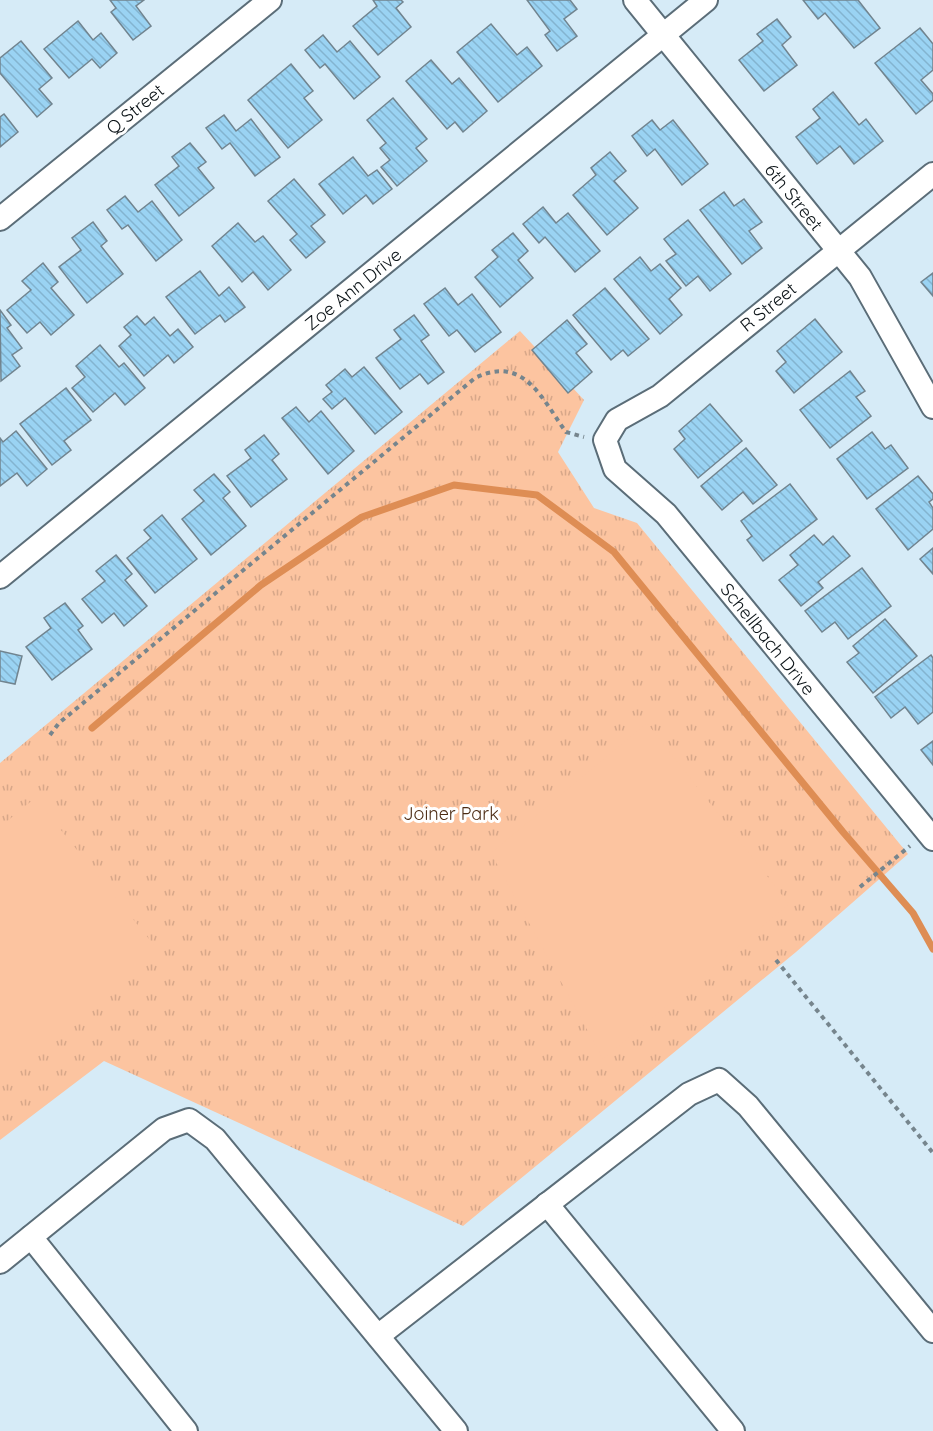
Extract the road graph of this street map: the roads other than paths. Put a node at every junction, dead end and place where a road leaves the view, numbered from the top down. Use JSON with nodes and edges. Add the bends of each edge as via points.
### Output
{"nodes":[{"id":1,"x":270,"y":0,"type":"edge"},
{"id":2,"x":635,"y":0,"type":"edge"},
{"id":3,"x":706,"y":0,"type":"edge"},
{"id":4,"x":664,"y":35,"type":"junction"},
{"id":5,"x":933,"y":174,"type":"edge"},
{"id":6,"x":0,"y":219,"type":"edge"},
{"id":7,"x":838,"y":251,"type":"junction"},
{"id":8,"x":933,"y":407,"type":"edge"},
{"id":9,"x":605,"y":440,"type":"joint"},
{"id":10,"x":0,"y":577,"type":"edge"},
{"id":11,"x":933,"y":839,"type":"edge"},
{"id":12,"x":547,"y":1204,"type":"junction"},
{"id":13,"x":31,"y":1237,"type":"junction"},
{"id":14,"x":0,"y":1262,"type":"edge"},
{"id":15,"x":933,"y":1331,"type":"edge"},
{"id":16,"x":378,"y":1336,"type":"junction"},
{"id":17,"x":186,"y":1431,"type":"edge"},
{"id":18,"x":456,"y":1431,"type":"edge"},
{"id":19,"x":733,"y":1431,"type":"edge"}],
"edges":[{"from":1,"to":6,"type":"street","name":"Q Street"},
{"from":2,"to":4,"type":"street","name":"6th Street"},
{"from":3,"to":4,"type":"street","name":"Zoe Ann Drive"},
{"from":4,"to":7,"type":"street","name":"6th Street"},
{"from":4,"to":10,"type":"street","name":"Zoe Ann Drive"},
{"from":5,"to":7,"type":"street","name":"R Street"},
{"from":7,"to":8,"type":"street","name":"6th Street","via":[[860,276]]},
{"from":7,"to":9,"type":"street","name":"R Street","via":[[660,396],[617,420]]},
{"from":9,"to":11,"type":"street","name":"Schellbach Drive","via":[[615,469],[666,514]]},
{"from":12,"to":15,"type":"street","via":[[689,1094],[719,1080],[748,1106]]},
{"from":12,"to":16,"type":"street"},
{"from":12,"to":19,"type":"street"},
{"from":13,"to":14,"type":"street"},
{"from":13,"to":16,"type":"street","via":[[164,1130],[189,1120],[214,1139]]},
{"from":13,"to":17,"type":"street"},
{"from":16,"to":18,"type":"street"}]}
